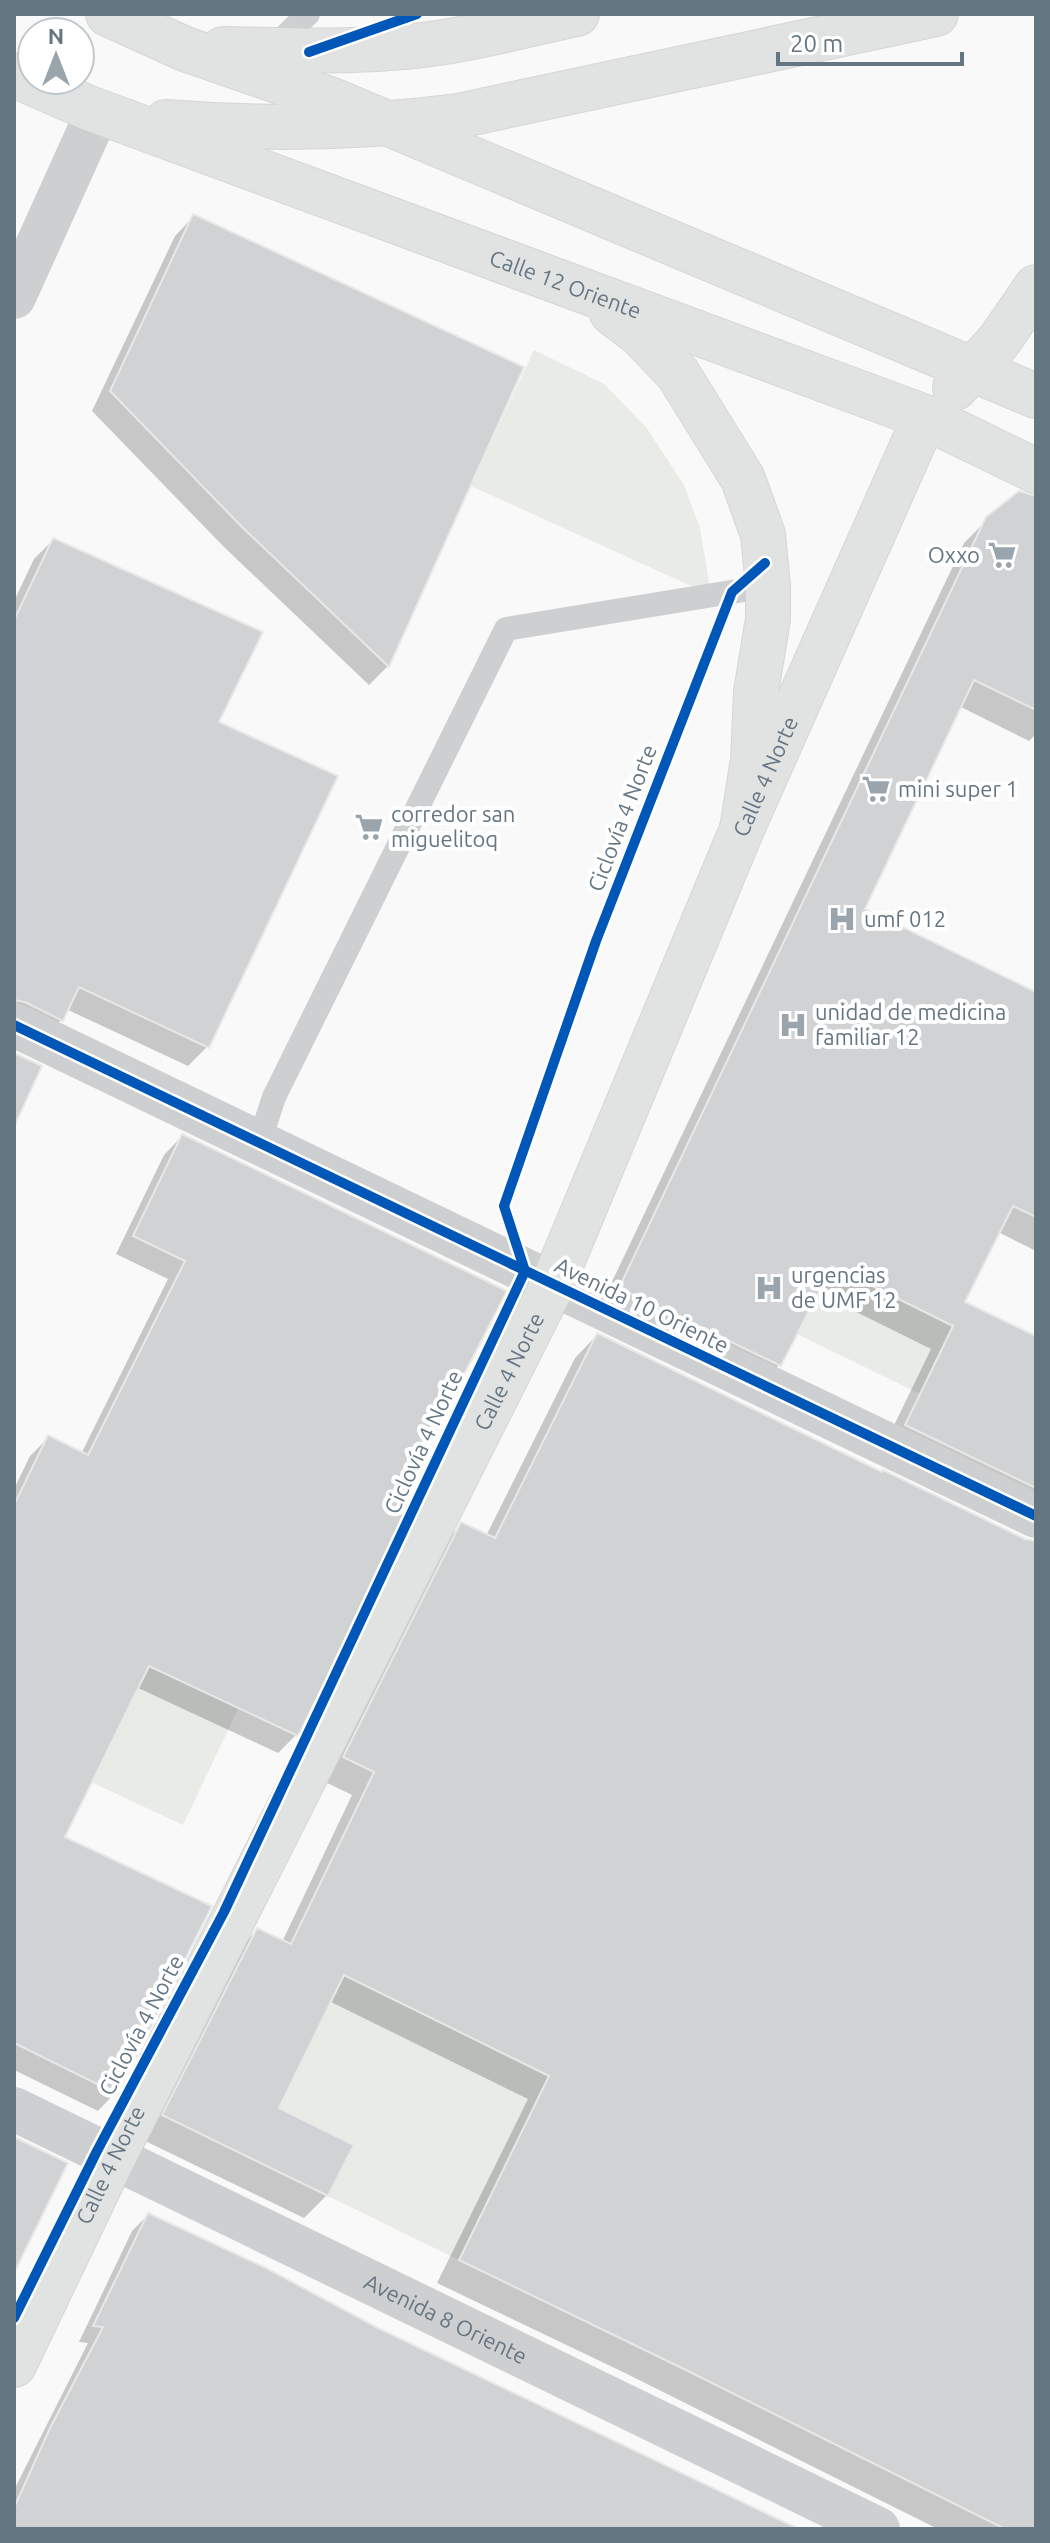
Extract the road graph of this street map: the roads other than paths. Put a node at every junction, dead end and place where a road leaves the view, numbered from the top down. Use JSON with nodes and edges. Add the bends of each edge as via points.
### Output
{"nodes":[{"id":1,"x":108,"y":14,"type":"edge"},
{"id":2,"x":308,"y":14,"type":"edge"},
{"id":3,"x":577,"y":14,"type":"edge"},
{"id":4,"x":936,"y":14,"type":"edge"},
{"id":5,"x":185,"y":49,"type":"junction"},
{"id":6,"x":271,"y":50,"type":"junction"},
{"id":7,"x":14,"y":75,"type":"edge"},
{"id":8,"x":94,"y":110,"type":"junction"},
{"id":9,"x":391,"y":125,"type":"junction"},
{"id":10,"x":1036,"y":287,"type":"edge"},
{"id":11,"x":584,"y":293,"type":"junction"},
{"id":12,"x":14,"y":297,"type":"edge"},
{"id":13,"x":975,"y":369,"type":"junction"},
{"id":14,"x":1036,"y":396,"type":"edge"},
{"id":15,"x":925,"y":417,"type":"junction"},
{"id":16,"x":1036,"y":471,"type":"edge"},
{"id":17,"x":768,"y":586,"type":"junction"},
{"id":18,"x":742,"y":829,"type":"junction"},
{"id":19,"x":14,"y":1025,"type":"edge"},
{"id":20,"x":259,"y":1143,"type":"junction"},
{"id":21,"x":553,"y":1284,"type":"junction"},
{"id":22,"x":1036,"y":1516,"type":"edge"},
{"id":23,"x":14,"y":2109,"type":"edge"},
{"id":24,"x":113,"y":2158,"type":"junction"},
{"id":25,"x":14,"y":2365,"type":"edge"},
{"id":26,"x":878,"y":2529,"type":"edge"}],
"edges":[{"from":1,"to":5,"type":"main road"},
{"from":2,"to":6,"type":"lane"},
{"from":3,"to":6,"type":"main road","via":[[377,50]]},
{"from":4,"to":9,"type":"main road","via":[[458,116]]},
{"from":5,"to":6,"type":"main road"},
{"from":5,"to":9,"type":"main road"},
{"from":7,"to":8,"type":"main road"},
{"from":8,"to":9,"type":"main road","via":[[240,128]]},
{"from":8,"to":11,"type":"main road","name":"Calle 12 Oriente"},
{"from":8,"to":12,"type":"street"},
{"from":9,"to":13,"type":"main road"},
{"from":10,"to":13,"type":"main road","name":"Calle 4 Norte"},
{"from":11,"to":15,"type":"main road","name":"Calle 12 Oriente"},
{"from":11,"to":17,"type":"main road","via":[[641,335],[678,374],[715,431],[743,479],[763,535]]},
{"from":13,"to":14,"type":"main road"},
{"from":13,"to":15,"type":"main road","name":"Calle 4 Norte"},
{"from":15,"to":16,"type":"main road","name":"Calle 12 Oriente"},
{"from":15,"to":18,"type":"main road","name":"Calle 4 Norte"},
{"from":17,"to":18,"type":"main road"},
{"from":17,"to":20,"type":"lane","via":[[506,629],[274,1097]]},
{"from":18,"to":21,"type":"main road","name":"Calle 4 Norte"},
{"from":19,"to":20,"type":"street","name":"Avenida 10 Oriente"},
{"from":20,"to":21,"type":"street","name":"Avenida 10 Oriente"},
{"from":21,"to":22,"type":"street","name":"Avenida 10 Oriente"},
{"from":21,"to":24,"type":"main road","name":"Calle 4 Norte"},
{"from":23,"to":24,"type":"street","name":"Avenida 8 Oriente"},
{"from":24,"to":25,"type":"main road","name":"Calle 4 Norte"},
{"from":24,"to":26,"type":"street","name":"Avenida 8 Oriente"}]}
